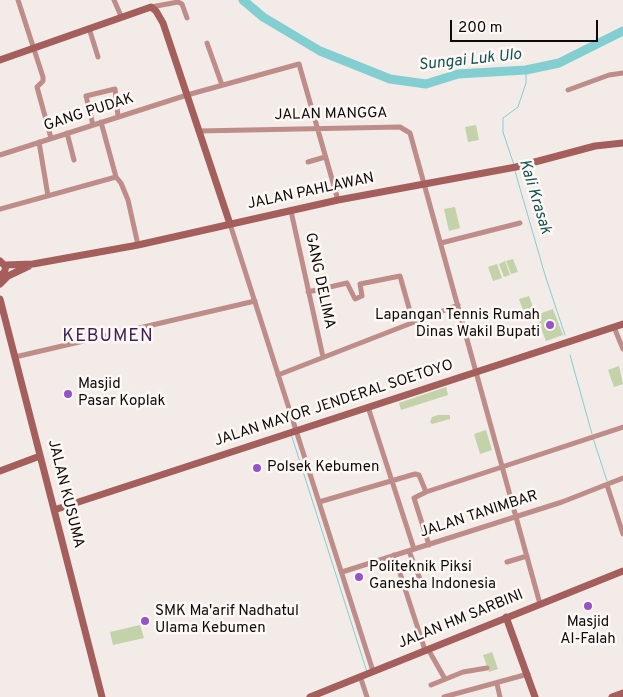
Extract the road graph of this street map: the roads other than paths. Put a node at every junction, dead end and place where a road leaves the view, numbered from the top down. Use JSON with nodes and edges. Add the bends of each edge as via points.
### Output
{"nodes":[{"id":1,"x":18,"y":0,"type":"edge"},
{"id":2,"x":114,"y":0,"type":"edge"},
{"id":3,"x":151,"y":7,"type":"junction"},
{"id":4,"x":121,"y":16,"type":"junction"},
{"id":5,"x":187,"y":18,"type":"dead end"},
{"id":6,"x":89,"y":28,"type":"junction"},
{"id":7,"x":207,"y":43,"type":"dead end"},
{"id":8,"x":33,"y":49,"type":"junction"},
{"id":9,"x":98,"y":57,"type":"dead end"},
{"id":10,"x":0,"y":60,"type":"edge"},
{"id":11,"x":623,"y":73,"type":"edge"},
{"id":12,"x":222,"y":85,"type":"junction"},
{"id":13,"x":568,"y":90,"type":"dead end"},
{"id":14,"x":187,"y":95,"type":"junction"},
{"id":15,"x":118,"y":116,"type":"junction"},
{"id":16,"x":101,"y":122,"type":"junction"},
{"id":17,"x":93,"y":125,"type":"junction"},
{"id":18,"x":318,"y":128,"type":"junction"},
{"id":19,"x":198,"y":131,"type":"junction"},
{"id":20,"x":67,"y":132,"type":"junction"},
{"id":21,"x":51,"y":138,"type":"junction"},
{"id":22,"x":39,"y":142,"type":"junction"},
{"id":23,"x":623,"y":143,"type":"edge"},
{"id":24,"x":0,"y":155,"type":"edge"},
{"id":25,"x":325,"y":157,"type":"junction"},
{"id":26,"x":74,"y":160,"type":"dead end"},
{"id":27,"x":308,"y":162,"type":"dead end"},
{"id":28,"x":116,"y":177,"type":"junction"},
{"id":29,"x":425,"y":183,"type":"junction"},
{"id":30,"x":48,"y":196,"type":"junction"},
{"id":31,"x":338,"y":200,"type":"junction"},
{"id":32,"x":0,"y":209,"type":"edge"},
{"id":33,"x":290,"y":211,"type":"junction"},
{"id":34,"x":520,"y":223,"type":"dead end"},
{"id":35,"x":230,"y":224,"type":"junction"},
{"id":36,"x":441,"y":243,"type":"junction"},
{"id":37,"x":138,"y":245,"type":"junction"},
{"id":38,"x":3,"y":263,"type":"edge"},
{"id":39,"x":34,"y":264,"type":"junction"},
{"id":40,"x":0,"y":276,"type":"edge"},
{"id":41,"x":0,"y":284,"type":"edge"},
{"id":42,"x":308,"y":292,"type":"junction"},
{"id":43,"x":0,"y":299,"type":"edge"},
{"id":44,"x":254,"y":301,"type":"junction"},
{"id":45,"x":458,"y":305,"type":"junction"},
{"id":46,"x":413,"y":322,"type":"junction"},
{"id":47,"x":623,"y":324,"type":"edge"},
{"id":48,"x":614,"y":327,"type":"junction"},
{"id":49,"x":623,"y":349,"type":"edge"},
{"id":50,"x":15,"y":357,"type":"junction"},
{"id":51,"x":323,"y":357,"type":"junction"},
{"id":52,"x":476,"y":371,"type":"junction"},
{"id":53,"x":278,"y":374,"type":"junction"},
{"id":54,"x":368,"y":408,"type":"junction"},
{"id":55,"x":623,"y":427,"type":"edge"},
{"id":56,"x":297,"y":432,"type":"junction"},
{"id":57,"x":40,"y":456,"type":"junction"},
{"id":58,"x":503,"y":467,"type":"junction"},
{"id":59,"x":0,"y":471,"type":"edge"},
{"id":60,"x":623,"y":478,"type":"edge"},
{"id":61,"x":392,"y":481,"type":"junction"},
{"id":62,"x":609,"y":484,"type":"junction"},
{"id":63,"x":426,"y":492,"type":"junction"},
{"id":64,"x":319,"y":502,"type":"junction"},
{"id":65,"x":54,"y":510,"type":"junction"},
{"id":66,"x":516,"y":516,"type":"junction"},
{"id":67,"x":623,"y":534,"type":"edge"},
{"id":68,"x":429,"y":545,"type":"junction"},
{"id":69,"x":412,"y":550,"type":"junction"},
{"id":70,"x":394,"y":556,"type":"junction"},
{"id":71,"x":527,"y":556,"type":"junction"},
{"id":72,"x":507,"y":562,"type":"dead end"},
{"id":73,"x":623,"y":570,"type":"edge"},
{"id":74,"x":342,"y":572,"type":"junction"},
{"id":75,"x":420,"y":579,"type":"dead end"},
{"id":76,"x":540,"y":604,"type":"junction"},
{"id":77,"x":507,"y":619,"type":"junction"},
{"id":78,"x":427,"y":650,"type":"junction"},
{"id":79,"x":486,"y":668,"type":"dead end"},
{"id":80,"x":367,"y":674,"type":"junction"},
{"id":81,"x":528,"y":674,"type":"junction"},
{"id":82,"x":445,"y":679,"type":"junction"},
{"id":83,"x":497,"y":684,"type":"junction"},
{"id":84,"x":430,"y":685,"type":"dead end"},
{"id":85,"x":623,"y":693,"type":"edge"},
{"id":86,"x":102,"y":697,"type":"edge"},
{"id":87,"x":310,"y":697,"type":"edge"},
{"id":88,"x":367,"y":697,"type":"edge"},
{"id":89,"x":444,"y":697,"type":"edge"},
{"id":90,"x":500,"y":697,"type":"edge"},
{"id":91,"x":535,"y":697,"type":"edge"},
{"id":92,"x":612,"y":697,"type":"edge"}],
"edges":[{"from":1,"to":8,"type":"street"},
{"from":2,"to":4,"type":"street"},
{"from":3,"to":4,"type":"main road"},
{"from":3,"to":5,"type":"street","via":[[178,2],[182,4]]},
{"from":3,"to":14,"type":"main road","via":[[162,23]]},
{"from":4,"to":6,"type":"main road"},
{"from":6,"to":8,"type":"main road"},
{"from":6,"to":9,"type":"street"},
{"from":7,"to":12,"type":"street"},
{"from":8,"to":10,"type":"main road"},
{"from":8,"to":21,"type":"street","via":[[44,79],[37,87]]},
{"from":11,"to":13,"type":"street"},
{"from":12,"to":14,"type":"street","name":"GANG PUDAK"},
{"from":12,"to":18,"type":"street","name":"GANG PUDAK","via":[[299,64]]},
{"from":14,"to":15,"type":"street","name":"GANG PUDAK"},
{"from":14,"to":19,"type":"main road"},
{"from":15,"to":16,"type":"street","name":"GANG PUDAK"},
{"from":15,"to":17,"type":"street","via":[[115,89],[86,96]]},
{"from":16,"to":17,"type":"street","name":"GANG PUDAK"},
{"from":16,"to":28,"type":"street"},
{"from":17,"to":20,"type":"street","name":"GANG PUDAK"},
{"from":18,"to":19,"type":"street","name":"JALAN MANGGA"},
{"from":18,"to":25,"type":"street"},
{"from":18,"to":29,"type":"street","name":"JALAN MANGGA","via":[[406,129],[415,146]]},
{"from":19,"to":35,"type":"main road"},
{"from":20,"to":21,"type":"street","name":"GANG PUDAK"},
{"from":20,"to":26,"type":"street"},
{"from":21,"to":22,"type":"street","name":"GANG PUDAK"},
{"from":22,"to":24,"type":"street","name":"GANG PUDAK"},
{"from":22,"to":30,"type":"street"},
{"from":23,"to":29,"type":"main road","name":"JALAN PAHLAWAN","via":[[595,146],[514,167]]},
{"from":25,"to":27,"type":"street"},
{"from":25,"to":31,"type":"street"},
{"from":28,"to":30,"type":"street"},
{"from":28,"to":37,"type":"street","via":[[128,200]]},
{"from":29,"to":31,"type":"main road","name":"JALAN PAHLAWAN"},
{"from":29,"to":36,"type":"street"},
{"from":30,"to":32,"type":"street"},
{"from":31,"to":33,"type":"main road","name":"JALAN PAHLAWAN"},
{"from":33,"to":35,"type":"main road","name":"JALAN PAHLAWAN"},
{"from":33,"to":42,"type":"street","name":"GANG DELIMA"},
{"from":34,"to":36,"type":"street"},
{"from":35,"to":37,"type":"main road","name":"JALAN PAHLAWAN"},
{"from":35,"to":44,"type":"street"},
{"from":36,"to":45,"type":"street"},
{"from":37,"to":39,"type":"main road","name":"JALAN PAHLAWAN"},
{"from":38,"to":39,"type":"main road","name":"JALAN PAHLAWAN"},
{"from":38,"to":40,"type":"main road","via":[[5,272]]},
{"from":39,"to":41,"type":"main road","via":[[8,276]]},
{"from":42,"to":46,"type":"street","via":[[347,283],[354,299],[362,296],[360,284],[400,276]]},
{"from":42,"to":51,"type":"street","name":"GANG DELIMA"},
{"from":43,"to":50,"type":"main road","name":"JALAN KUSUMA"},
{"from":44,"to":50,"type":"street"},
{"from":44,"to":53,"type":"street"},
{"from":45,"to":46,"type":"street"},
{"from":45,"to":52,"type":"street"},
{"from":46,"to":51,"type":"street"},
{"from":47,"to":48,"type":"main road","name":"JALAN MAYOR JENDERAL SOETOYO"},
{"from":48,"to":49,"type":"street"},
{"from":48,"to":52,"type":"main road","name":"JALAN MAYOR JENDERAL SOETOYO"},
{"from":50,"to":57,"type":"main road","name":"JALAN KUSUMA"},
{"from":51,"to":53,"type":"street"},
{"from":52,"to":54,"type":"main road","name":"JALAN MAYOR JENDERAL SOETOYO"},
{"from":52,"to":58,"type":"street"},
{"from":53,"to":56,"type":"street"},
{"from":54,"to":56,"type":"main road","name":"JALAN MAYOR JENDERAL SOETOYO"},
{"from":54,"to":61,"type":"street"},
{"from":55,"to":58,"type":"street"},
{"from":56,"to":64,"type":"street"},
{"from":56,"to":65,"type":"main road","name":"JALAN MAYOR JENDERAL SOETOYO"},
{"from":57,"to":59,"type":"main road"},
{"from":57,"to":65,"type":"main road","name":"JALAN KUSUMA"},
{"from":58,"to":63,"type":"street"},
{"from":58,"to":66,"type":"street"},
{"from":60,"to":62,"type":"street","name":"JALAN TANIMBAR"},
{"from":61,"to":63,"type":"street","via":[[418,474]]},
{"from":61,"to":64,"type":"street"},
{"from":61,"to":69,"type":"street"},
{"from":62,"to":66,"type":"street","name":"JALAN TANIMBAR"},
{"from":62,"to":67,"type":"street"},
{"from":63,"to":68,"type":"street","via":[[414,498]]},
{"from":64,"to":74,"type":"street"},
{"from":65,"to":86,"type":"main road","name":"JALAN KUSUMA"},
{"from":66,"to":68,"type":"street","name":"JALAN TANIMBAR"},
{"from":66,"to":71,"type":"street"},
{"from":68,"to":69,"type":"street","name":"JALAN TANIMBAR"},
{"from":69,"to":70,"type":"street","name":"JALAN TANIMBAR"},
{"from":69,"to":75,"type":"street"},
{"from":70,"to":74,"type":"street","name":"JALAN TANIMBAR"},
{"from":70,"to":78,"type":"street"},
{"from":71,"to":72,"type":"street"},
{"from":71,"to":76,"type":"street"},
{"from":73,"to":76,"type":"main road","name":"JALAN HM SARBINI"},
{"from":74,"to":80,"type":"street"},
{"from":76,"to":77,"type":"main road","name":"JALAN HM SARBINI"},
{"from":77,"to":78,"type":"main road","name":"JALAN HM SARBINI"},
{"from":77,"to":81,"type":"main road"},
{"from":78,"to":80,"type":"main road","name":"JALAN HM SARBINI"},
{"from":78,"to":82,"type":"street"},
{"from":79,"to":82,"type":"street"},
{"from":80,"to":87,"type":"main road","name":"JALAN HM SARBINI"},
{"from":80,"to":88,"type":"street"},
{"from":81,"to":83,"type":"street"},
{"from":81,"to":91,"type":"main road"},
{"from":82,"to":84,"type":"street"},
{"from":83,"to":89,"type":"street"},
{"from":83,"to":90,"type":"street"},
{"from":85,"to":92,"type":"main road"}]}
